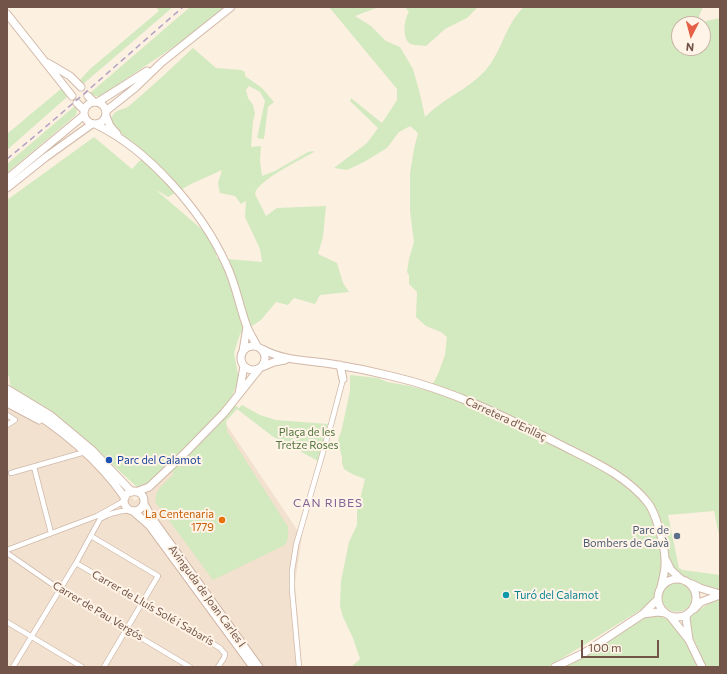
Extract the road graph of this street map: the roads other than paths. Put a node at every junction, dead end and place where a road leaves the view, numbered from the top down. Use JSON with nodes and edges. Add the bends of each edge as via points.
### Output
{"nodes":[{"id":1,"x":231,"y":7,"type":"edge"},
{"id":2,"x":7,"y":14,"type":"edge"},
{"id":3,"x":46,"y":62,"type":"junction"},
{"id":4,"x":162,"y":62,"type":"junction"},
{"id":5,"x":54,"y":74,"type":"junction"},
{"id":6,"x":70,"y":76,"type":"junction"},
{"id":7,"x":80,"y":87,"type":"dead end"},
{"id":8,"x":72,"y":96,"type":"dead end"},
{"id":9,"x":88,"y":96,"type":"dead end"},
{"id":10,"x":96,"y":102,"type":"junction"},
{"id":11,"x":77,"y":103,"type":"dead end"},
{"id":12,"x":84,"y":113,"type":"junction"},
{"id":13,"x":106,"y":114,"type":"junction"},
{"id":14,"x":93,"y":124,"type":"junction"},
{"id":15,"x":126,"y":143,"type":"junction"},
{"id":16,"x":7,"y":179,"type":"edge"},
{"id":17,"x":7,"y":188,"type":"edge"},
{"id":18,"x":247,"y":327,"type":"junction"},
{"id":19,"x":259,"y":348,"type":"junction"},
{"id":20,"x":243,"y":351,"type":"junction"},
{"id":21,"x":289,"y":360,"type":"junction"},
{"id":22,"x":340,"y":365,"type":"junction"},
{"id":23,"x":244,"y":366,"type":"junction"},
{"id":24,"x":350,"y":367,"type":"junction"},
{"id":25,"x":261,"y":368,"type":"junction"},
{"id":26,"x":343,"y":379,"type":"junction"},
{"id":27,"x":8,"y":392,"type":"edge"},
{"id":28,"x":238,"y":394,"type":"junction"},
{"id":29,"x":7,"y":403,"type":"edge"},
{"id":30,"x":7,"y":415,"type":"edge"},
{"id":31,"x":7,"y":425,"type":"edge"},
{"id":32,"x":63,"y":430,"type":"junction"},
{"id":33,"x":85,"y":452,"type":"junction"},
{"id":34,"x":34,"y":467,"type":"junction"},
{"id":35,"x":11,"y":473,"type":"dead end"},
{"id":36,"x":148,"y":487,"type":"junction"},
{"id":37,"x":134,"y":492,"type":"junction"},
{"id":38,"x":125,"y":500,"type":"junction"},
{"id":39,"x":144,"y":502,"type":"junction"},
{"id":40,"x":132,"y":511,"type":"junction"},
{"id":41,"x":99,"y":518,"type":"junction"},
{"id":42,"x":50,"y":533,"type":"junction"},
{"id":43,"x":91,"y":536,"type":"junction"},
{"id":44,"x":7,"y":550,"type":"edge"},
{"id":45,"x":7,"y":553,"type":"edge"},
{"id":46,"x":665,"y":560,"type":"junction"},
{"id":47,"x":76,"y":563,"type":"junction"},
{"id":48,"x":681,"y":579,"type":"junction"},
{"id":49,"x":690,"y":583,"type":"junction"},
{"id":50,"x":661,"y":587,"type":"junction"},
{"id":51,"x":60,"y":589,"type":"junction"},
{"id":52,"x":720,"y":595,"type":"edge"},
{"id":53,"x":658,"y":599,"type":"junction"},
{"id":54,"x":143,"y":602,"type":"junction"},
{"id":55,"x":690,"y":612,"type":"junction"},
{"id":56,"x":643,"y":614,"type":"junction"},
{"id":57,"x":668,"y":614,"type":"junction"},
{"id":58,"x":7,"y":622,"type":"edge"},
{"id":59,"x":127,"y":629,"type":"junction"},
{"id":60,"x":31,"y":636,"type":"junction"},
{"id":61,"x":689,"y":640,"type":"junction"},
{"id":62,"x":13,"y":667,"type":"edge"},
{"id":63,"x":82,"y":667,"type":"edge"},
{"id":64,"x":104,"y":667,"type":"edge"},
{"id":65,"x":190,"y":667,"type":"edge"},
{"id":66,"x":218,"y":667,"type":"edge"},
{"id":67,"x":253,"y":667,"type":"edge"},
{"id":68,"x":259,"y":667,"type":"edge"},
{"id":69,"x":299,"y":667,"type":"edge"},
{"id":70,"x":555,"y":667,"type":"edge"},
{"id":71,"x":702,"y":667,"type":"edge"}],
"edges":[{"from":1,"to":4,"type":"street"},
{"from":2,"to":3,"type":"street"},
{"from":3,"to":5,"type":"street"},
{"from":3,"to":6,"type":"street"},
{"from":4,"to":10,"type":"street"},
{"from":4,"to":13,"type":"street"},
{"from":5,"to":6,"type":"street"},
{"from":5,"to":8,"type":"street"},
{"from":6,"to":7,"type":"street"},
{"from":9,"to":10,"type":"street"},
{"from":10,"to":12,"type":"street","via":[[88,104]]},
{"from":10,"to":13,"type":"street","via":[[104,106]]},
{"from":11,"to":12,"type":"street"},
{"from":12,"to":14,"type":"street","via":[[86,121]]},
{"from":12,"to":16,"type":"street"},
{"from":13,"to":14,"type":"street","via":[[103,121]]},
{"from":13,"to":15,"type":"street","via":[[110,126]]},
{"from":14,"to":15,"type":"street"},
{"from":14,"to":17,"type":"street"},
{"from":15,"to":18,"type":"street","via":[[168,180],[198,216],[227,264]]},
{"from":18,"to":19,"type":"street"},
{"from":18,"to":20,"type":"street"},
{"from":19,"to":20,"type":"street","via":[[249,346]]},
{"from":19,"to":21,"type":"street","name":"Carretera d'Enllaç"},
{"from":19,"to":25,"type":"street","via":[[266,360]]},
{"from":20,"to":23,"type":"street","via":[[241,359]]},
{"from":21,"to":22,"type":"street","name":"Carretera d'Enllaç"},
{"from":21,"to":25,"type":"street","name":"Carretera d'Enllaç","via":[[274,362]]},
{"from":22,"to":24,"type":"street","name":"Carretera d'Enllaç"},
{"from":22,"to":26,"type":"street"},
{"from":23,"to":25,"type":"street","via":[[251,370]]},
{"from":23,"to":28,"type":"street"},
{"from":24,"to":26,"type":"street"},
{"from":24,"to":46,"type":"street","name":"Carretera d'Enllaç","via":[[426,385],[458,396],[500,413],[611,471],[634,488],[649,504],[655,517]]},
{"from":25,"to":28,"type":"street"},
{"from":26,"to":69,"type":"street","via":[[296,545],[292,571]]},
{"from":27,"to":32,"type":"street","via":[[18,402]]},
{"from":27,"to":32,"type":"street","via":[[50,415]]},
{"from":28,"to":36,"type":"street","via":[[220,418]]},
{"from":29,"to":32,"type":"street"},
{"from":30,"to":31,"type":"street","via":[[15,420]]},
{"from":32,"to":33,"type":"street"},
{"from":32,"to":37,"type":"street","via":[[92,450]]},
{"from":33,"to":34,"type":"street"},
{"from":33,"to":38,"type":"street","via":[[112,479]]},
{"from":34,"to":35,"type":"street"},
{"from":34,"to":42,"type":"street"},
{"from":36,"to":37,"type":"street"},
{"from":36,"to":39,"type":"street"},
{"from":37,"to":38,"type":"street","via":[[127,495]]},
{"from":37,"to":39,"type":"street","via":[[141,495]]},
{"from":38,"to":40,"type":"street","via":[[126,507]]},
{"from":38,"to":41,"type":"street"},
{"from":39,"to":40,"type":"street","via":[[140,510]]},
{"from":39,"to":68,"type":"street","name":"Avinguda de Joan Carles I","via":[[154,521]]},
{"from":40,"to":41,"type":"street"},
{"from":40,"to":67,"type":"street","name":"Avinguda de Joan Carles I","via":[[149,525]]},
{"from":41,"to":42,"type":"street"},
{"from":41,"to":43,"type":"street"},
{"from":42,"to":44,"type":"street"},
{"from":43,"to":47,"type":"street"},
{"from":43,"to":54,"type":"street","via":[[158,576]]},
{"from":45,"to":51,"type":"street","name":"Carrer de Pau Vergós"},
{"from":46,"to":48,"type":"street","name":"Carretera d'Enllaç"},
{"from":46,"to":50,"type":"street","name":"Carretera d'Enllaç"},
{"from":47,"to":51,"type":"street"},
{"from":47,"to":54,"type":"street","name":"Carrer de Lluís Solé i Sabarís"},
{"from":48,"to":49,"type":"street"},
{"from":48,"to":50,"type":"street","via":[[670,580]]},
{"from":49,"to":52,"type":"street"},
{"from":49,"to":55,"type":"street","via":[[696,593],[696,599]]},
{"from":50,"to":53,"type":"street"},
{"from":51,"to":59,"type":"street","name":"Carrer de Pau Vergós"},
{"from":51,"to":60,"type":"street"},
{"from":52,"to":55,"type":"street","via":[[701,602]]},
{"from":53,"to":56,"type":"street"},
{"from":53,"to":57,"type":"street","via":[[661,609]]},
{"from":54,"to":59,"type":"street"},
{"from":54,"to":66,"type":"street","name":"Carrer de Lluís Solé i Sabarís","via":[[220,648],[224,658]]},
{"from":55,"to":57,"type":"street","via":[[682,616]]},
{"from":55,"to":61,"type":"street","via":[[686,618]]},
{"from":56,"to":57,"type":"street"},
{"from":56,"to":70,"type":"street","via":[[584,653]]},
{"from":57,"to":61,"type":"street"},
{"from":58,"to":60,"type":"street"},
{"from":59,"to":64,"type":"street"},
{"from":59,"to":65,"type":"street","name":"Carrer de Pau Vergós"},
{"from":60,"to":62,"type":"street"},
{"from":60,"to":63,"type":"street"},
{"from":61,"to":71,"type":"street"}]}
